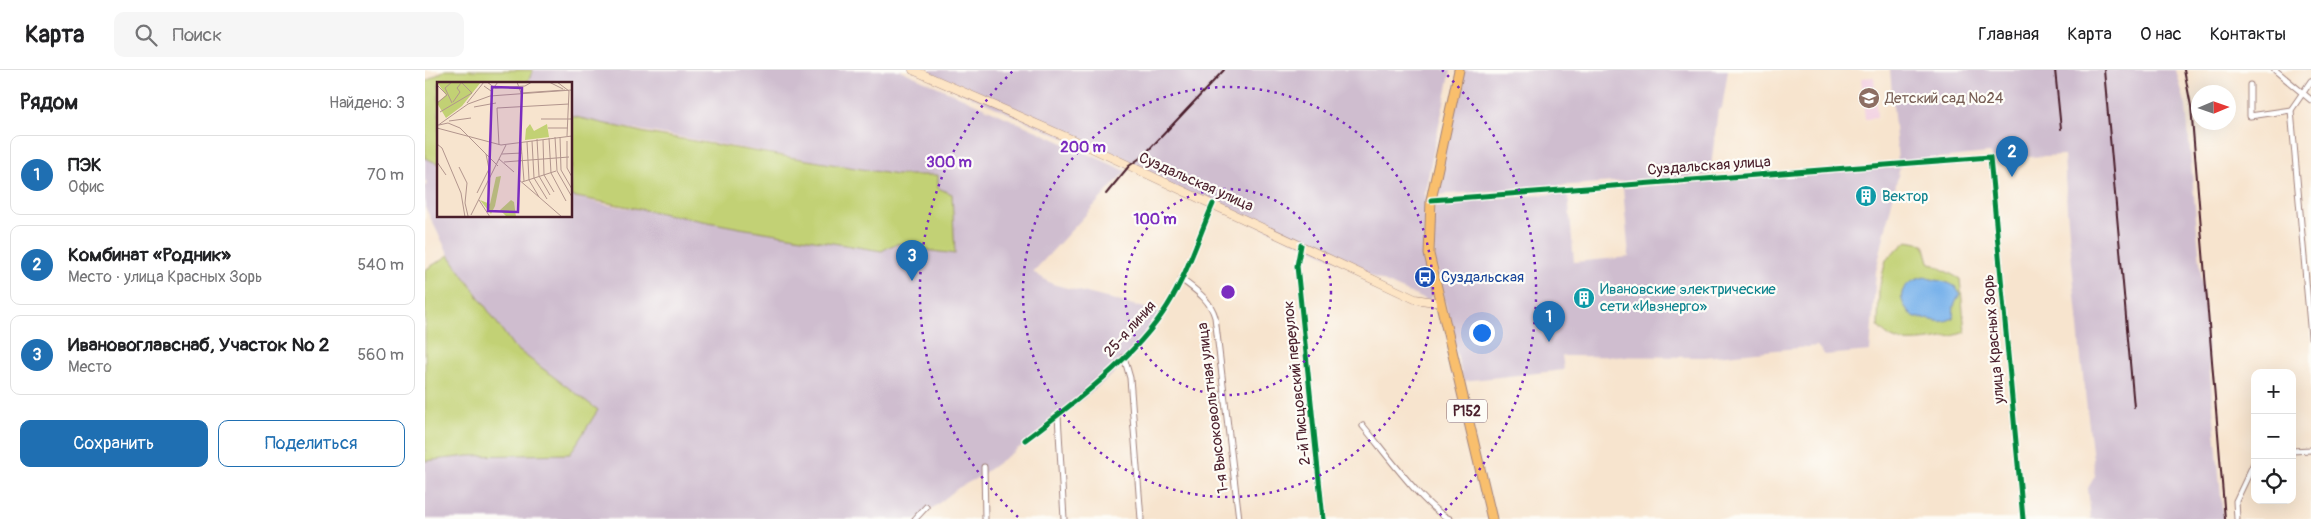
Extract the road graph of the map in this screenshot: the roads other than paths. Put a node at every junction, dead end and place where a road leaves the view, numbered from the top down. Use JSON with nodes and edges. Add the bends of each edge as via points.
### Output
{"nodes":[{"id":1,"x":913,"y":70,"type":"edge"},
{"id":2,"x":1459,"y":70,"type":"edge"},
{"id":3,"x":2275,"y":70,"type":"edge"},
{"id":4,"x":2311,"y":81,"type":"edge"},
{"id":5,"x":2250,"y":85,"type":"dead end"},
{"id":6,"x":2302,"y":94,"type":"junction"},
{"id":7,"x":2311,"y":100,"type":"edge"},
{"id":8,"x":2291,"y":110,"type":"junction"},
{"id":9,"x":1990,"y":157,"type":"joint"},
{"id":10,"x":1431,"y":200,"type":"junction"},
{"id":11,"x":1213,"y":204,"type":"junction"},
{"id":12,"x":1301,"y":245,"type":"junction"},
{"id":13,"x":1181,"y":279,"type":"junction"},
{"id":14,"x":2310,"y":302,"type":"edge"},
{"id":15,"x":1440,"y":304,"type":"junction"},
{"id":16,"x":2311,"y":337,"type":"edge"},
{"id":17,"x":1124,"y":357,"type":"junction"},
{"id":18,"x":1058,"y":415,"type":"junction"},
{"id":19,"x":1363,"y":426,"type":"dead end"},
{"id":20,"x":1025,"y":440,"type":"dead end"},
{"id":21,"x":2311,"y":450,"type":"edge"},
{"id":22,"x":2296,"y":451,"type":"edge"},
{"id":23,"x":984,"y":467,"type":"dead end"},
{"id":24,"x":2251,"y":469,"type":"edge"},
{"id":25,"x":926,"y":507,"type":"dead end"},
{"id":26,"x":915,"y":519,"type":"edge"},
{"id":27,"x":985,"y":519,"type":"edge"},
{"id":28,"x":1063,"y":519,"type":"edge"},
{"id":29,"x":1141,"y":519,"type":"edge"},
{"id":30,"x":1239,"y":519,"type":"edge"},
{"id":31,"x":1323,"y":519,"type":"edge"},
{"id":32,"x":1450,"y":519,"type":"edge"},
{"id":33,"x":1492,"y":519,"type":"edge"},
{"id":34,"x":2023,"y":519,"type":"edge"},
{"id":35,"x":2237,"y":519,"type":"edge"}],
"edges":[{"from":1,"to":11,"type":"main road","name":"Суздальская улица"},
{"from":2,"to":10,"type":"main road","number":"Р152"},
{"from":3,"to":6,"type":"street"},
{"from":4,"to":6,"type":"street"},
{"from":5,"to":8,"type":"street","via":[[2250,116]]},
{"from":6,"to":7,"type":"street"},
{"from":6,"to":8,"type":"street"},
{"from":8,"to":14,"type":"street"},
{"from":9,"to":10,"type":"street","name":"Суздальская улица"},
{"from":9,"to":34,"type":"street","name":"улица Красных Зорь"},
{"from":10,"to":15,"type":"main road","number":"Р152","via":[[1429,254]]},
{"from":11,"to":12,"type":"main road","name":"Суздальская улица"},
{"from":11,"to":13,"type":"street","name":"25-я линия"},
{"from":12,"to":15,"type":"main road","name":"Суздальская улица","via":[[1415,299]]},
{"from":12,"to":31,"type":"street","name":"2-й Писцовский переулок","via":[[1297,266]]},
{"from":13,"to":17,"type":"street","name":"25-я линия","via":[[1159,318]]},
{"from":13,"to":30,"type":"street","name":"1-я Высоковольтная улица","via":[[1213,307]]},
{"from":14,"to":16,"type":"street"},
{"from":15,"to":33,"type":"main road","number":"Р152"},
{"from":17,"to":18,"type":"street","name":"25-я линия"},
{"from":17,"to":29,"type":"street","via":[[1130,378]]},
{"from":18,"to":20,"type":"street","name":"25-я линия"},
{"from":18,"to":28,"type":"street"},
{"from":19,"to":32,"type":"street","via":[[1422,496],[1442,516]]},
{"from":21,"to":22,"type":"street"},
{"from":23,"to":27,"type":"street"},
{"from":24,"to":35,"type":"street","via":[[2236,501]]},
{"from":25,"to":26,"type":"street"}]}
